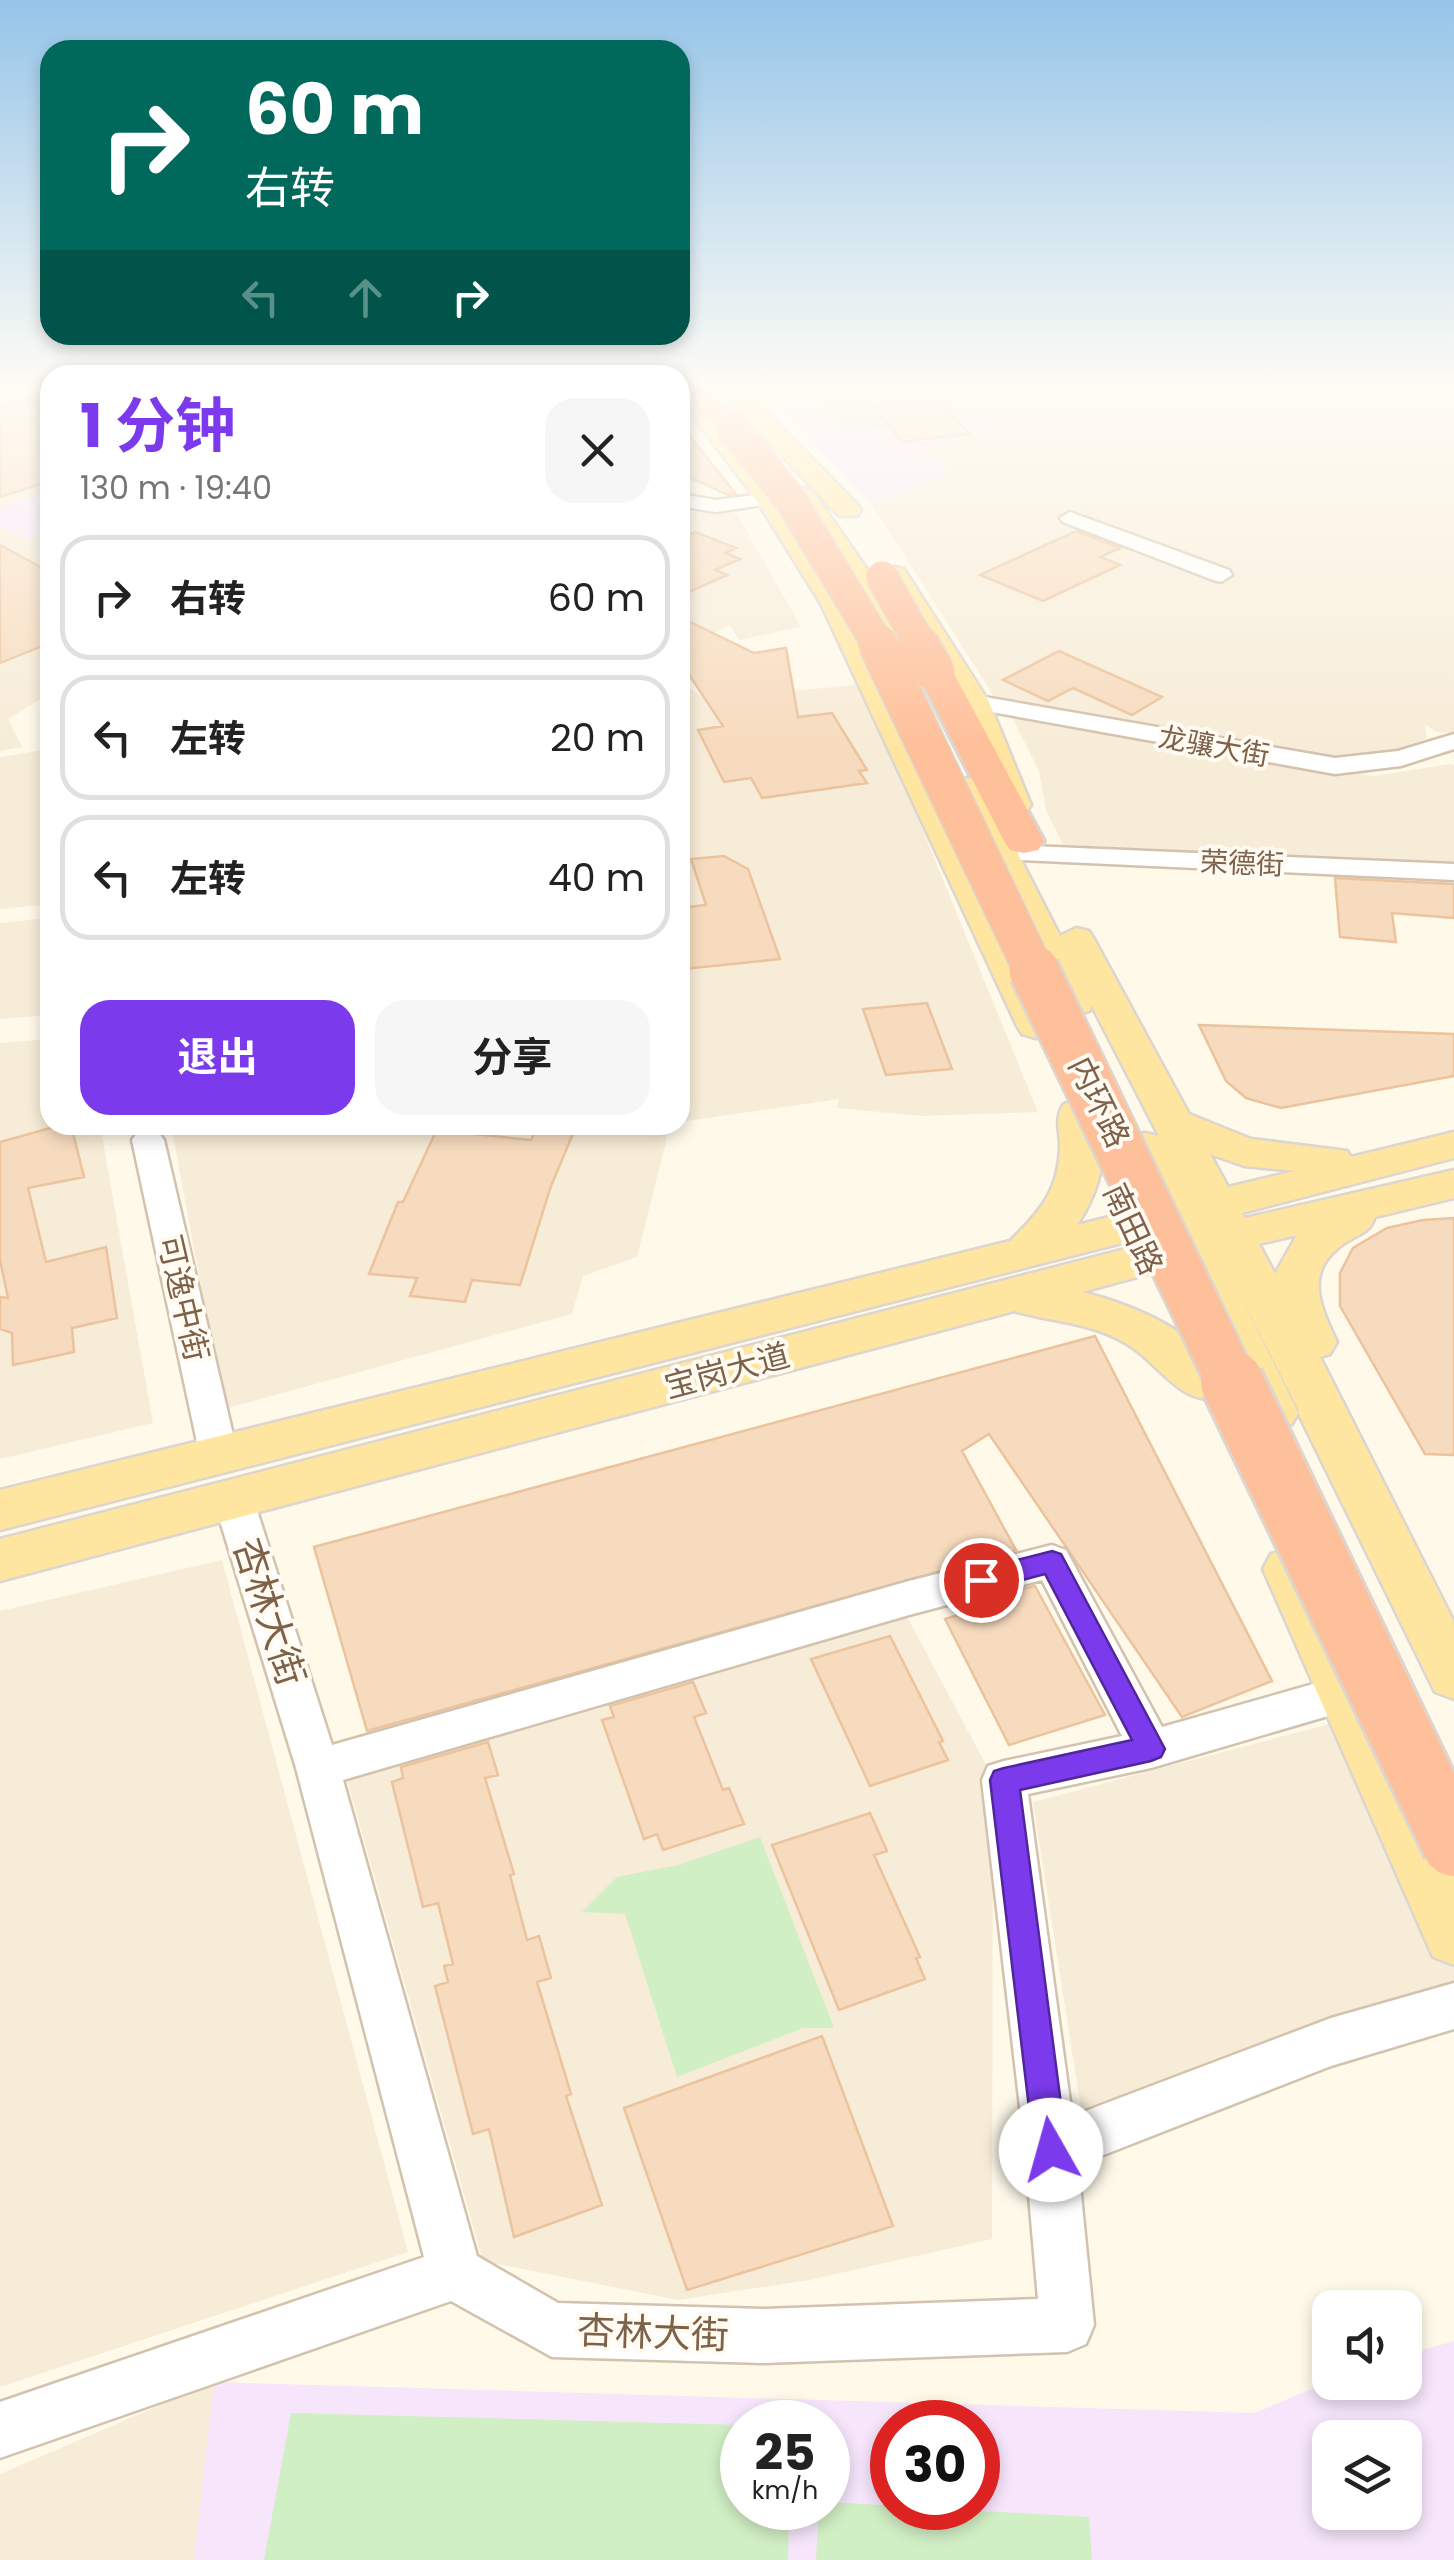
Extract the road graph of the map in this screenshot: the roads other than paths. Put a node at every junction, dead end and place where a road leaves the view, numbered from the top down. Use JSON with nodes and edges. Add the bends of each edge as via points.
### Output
{"nodes":[{"id":1,"x":774,"y":506,"type":"edge"},
{"id":2,"x":795,"y":506,"type":"edge"},
{"id":3,"x":812,"y":506,"type":"edge"},
{"id":4,"x":824,"y":506,"type":"edge"},
{"id":5,"x":833,"y":506,"type":"edge"},
{"id":6,"x":1070,"y":518,"type":"dead end"},
{"id":7,"x":862,"y":545,"type":"junction"},
{"id":8,"x":808,"y":556,"type":"junction"},
{"id":9,"x":1221,"y":575,"type":"dead end"},
{"id":10,"x":872,"y":600,"type":"junction"},
{"id":11,"x":835,"y":604,"type":"junction"},
{"id":12,"x":973,"y":702,"type":"junction"},
{"id":13,"x":1452,"y":742,"type":"edge"},
{"id":14,"x":1027,"y":848,"type":"junction"},
{"id":15,"x":1454,"y":872,"type":"edge"},
{"id":16,"x":1037,"y":897,"type":"junction"},
{"id":17,"x":1107,"y":1033,"type":"junction"},
{"id":18,"x":1078,"y":1113,"type":"junction"},
{"id":19,"x":1172,"y":1122,"type":"junction"},
{"id":20,"x":148,"y":1140,"type":"dead end"},
{"id":21,"x":1433,"y":1169,"type":"edge"},
{"id":22,"x":1183,"y":1231,"type":"junction"},
{"id":23,"x":1015,"y":1275,"type":"junction"},
{"id":24,"x":1321,"y":1355,"type":"junction"},
{"id":25,"x":1230,"y":1375,"type":"junction"},
{"id":26,"x":1354,"y":1476,"type":"junction"},
{"id":27,"x":226,"y":1477,"type":"junction"},
{"id":28,"x":0,"y":1510,"type":"edge"},
{"id":29,"x":0,"y":1560,"type":"edge"},
{"id":30,"x":1454,"y":1615,"type":"edge"},
{"id":31,"x":1454,"y":1676,"type":"edge"},
{"id":32,"x":1345,"y":1693,"type":"junction"},
{"id":33,"x":1151,"y":1749,"type":"junction"},
{"id":34,"x":318,"y":1768,"type":"junction"},
{"id":35,"x":1454,"y":1774,"type":"edge"},
{"id":36,"x":1454,"y":1845,"type":"edge"},
{"id":37,"x":1454,"y":1937,"type":"edge"},
{"id":38,"x":1454,"y":2006,"type":"edge"},
{"id":39,"x":1051,"y":2150,"type":"junction"},
{"id":40,"x":456,"y":2273,"type":"junction"},
{"id":41,"x":0,"y":2430,"type":"edge"}],
"edges":[{"from":1,"to":8,"type":"main road","name":"南田路"},
{"from":2,"to":36,"type":"highway","name":"内环路","bridge":true,"via":[[899,684]]},
{"from":3,"to":35,"type":"highway","name":"内环路","via":[[884,617]]},
{"from":4,"to":7,"type":"main road"},
{"from":5,"to":14,"type":"highway","bridge":true,"via":[[935,672]]},
{"from":6,"to":9,"type":"street"},
{"from":7,"to":8,"type":"street"},
{"from":7,"to":10,"type":"main road"},
{"from":7,"to":12,"type":"main road"},
{"from":8,"to":11,"type":"main road","name":"南田路"},
{"from":10,"to":11,"type":"street"},
{"from":10,"to":16,"type":"main road"},
{"from":11,"to":18,"type":"main road","name":"南田路"},
{"from":12,"to":13,"type":"street","name":"龙骧大街","via":[[1335,766],[1401,758]]},
{"from":12,"to":14,"type":"main road","via":[[1012,793]]},
{"from":14,"to":15,"type":"street","name":"荣德街"},
{"from":14,"to":16,"type":"main road"},
{"from":16,"to":17,"type":"main road"},
{"from":16,"to":17,"type":"main road","name":"南田路","via":[[1050,954],[1070,994]]},
{"from":17,"to":19,"type":"main road","via":[[1148,1076]]},
{"from":17,"to":22,"type":"main road","name":"南田路"},
{"from":18,"to":22,"type":"main road","name":"南田路"},
{"from":18,"to":23,"type":"main road","via":[[1079,1182],[1066,1212]]},
{"from":19,"to":21,"type":"main road","via":[[1222,1145],[1272,1157]]},
{"from":19,"to":22,"type":"main road"},
{"from":20,"to":27,"type":"street","name":"可逸中街"},
{"from":21,"to":22,"type":"main road","name":"宝岗大道"},
{"from":21,"to":24,"type":"main road","via":[[1333,1229],[1302,1257],[1294,1296]]},
{"from":22,"to":23,"type":"main road","name":"宝岗大道"},
{"from":22,"to":25,"type":"main road","name":"南田路"},
{"from":22,"to":26,"type":"main road"},
{"from":23,"to":25,"type":"main road","via":[[1139,1326]]},
{"from":23,"to":27,"type":"main road","name":"宝岗大道"},
{"from":24,"to":26,"type":"main road"},
{"from":24,"to":30,"type":"main road"},
{"from":25,"to":26,"type":"main road"},
{"from":25,"to":32,"type":"main road","name":"南田路"},
{"from":25,"to":35,"type":"main road","name":"南田路"},
{"from":26,"to":31,"type":"main road"},
{"from":27,"to":28,"type":"main road","name":"宝岗大道"},
{"from":27,"to":29,"type":"main road","name":"宝岗大道"},
{"from":27,"to":34,"type":"street","name":"杏林大街"},
{"from":32,"to":33,"type":"street"},
{"from":32,"to":37,"type":"main road","name":"南田路"},
{"from":33,"to":34,"type":"street","via":[[1052,1562]]},
{"from":33,"to":39,"type":"street","via":[[1004,1780]]},
{"from":34,"to":40,"type":"street","name":"杏林大街"},
{"from":38,"to":39,"type":"street","via":[[1332,2042]]},
{"from":39,"to":40,"type":"street","name":"杏林大街","via":[[1067,2325],[764,2336],[552,2330]]},
{"from":40,"to":41,"type":"street"}]}
